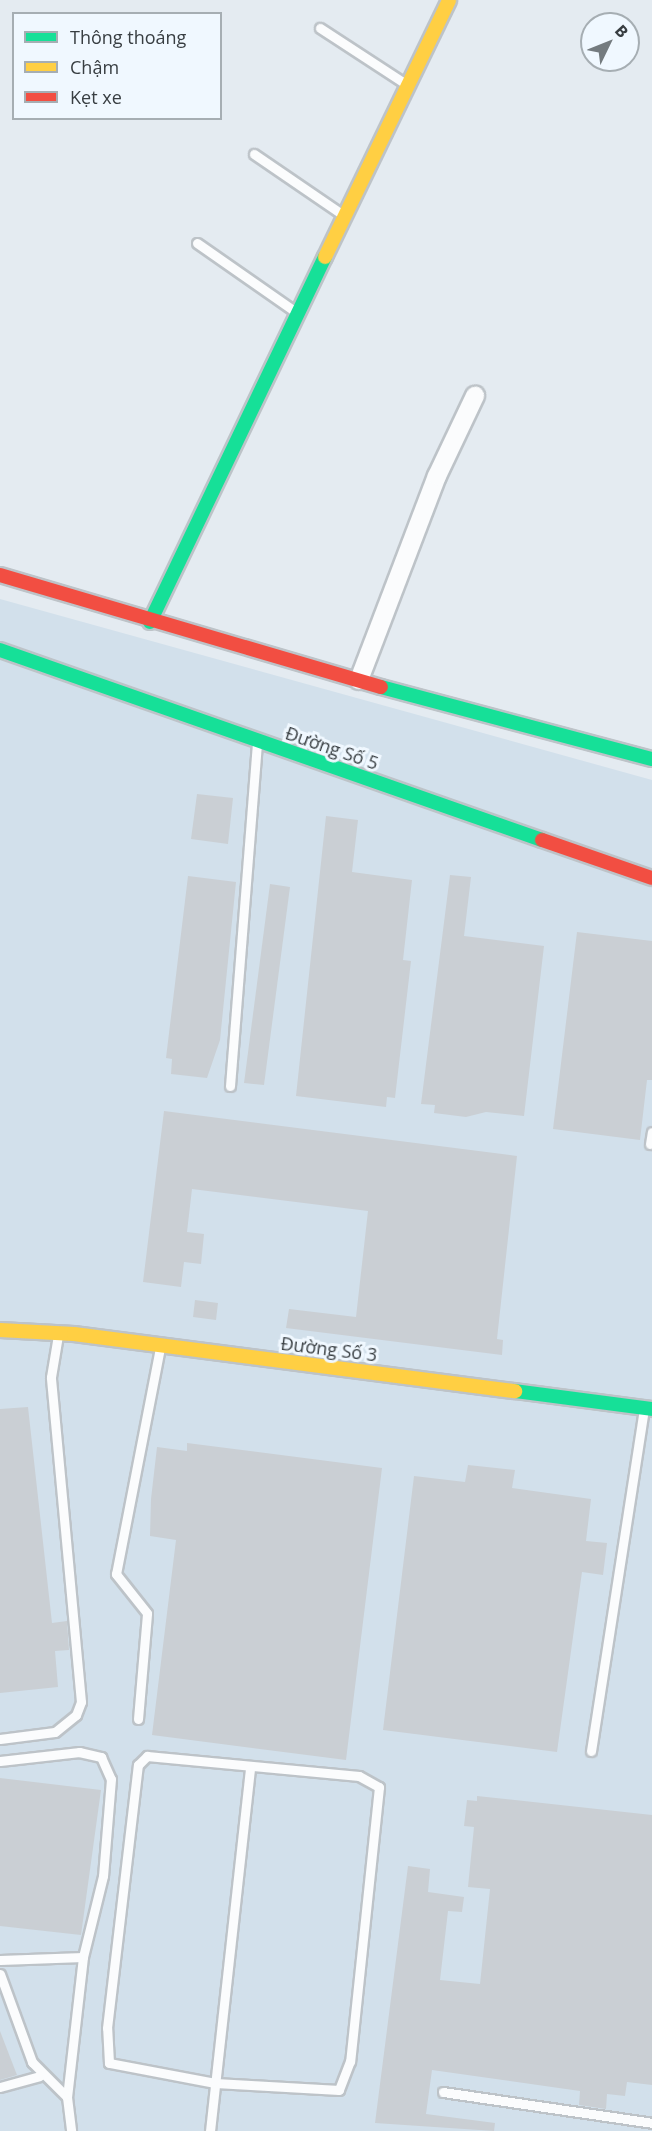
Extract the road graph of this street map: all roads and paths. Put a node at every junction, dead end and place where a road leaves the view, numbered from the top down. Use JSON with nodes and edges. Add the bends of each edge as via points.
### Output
{"nodes":[{"id":1,"x":449,"y":0,"type":"edge"},
{"id":2,"x":320,"y":28,"type":"dead end"},
{"id":3,"x":407,"y":85,"type":"junction"},
{"id":4,"x":254,"y":154,"type":"dead end"},
{"id":5,"x":343,"y":215,"type":"junction"},
{"id":6,"x":197,"y":243,"type":"dead end"},
{"id":7,"x":296,"y":312,"type":"junction"},
{"id":8,"x":475,"y":396,"type":"dead end"},
{"id":9,"x":0,"y":575,"type":"edge"},
{"id":10,"x":150,"y":622,"type":"junction"},
{"id":11,"x":0,"y":650,"type":"edge"},
{"id":12,"x":359,"y":680,"type":"junction"},
{"id":13,"x":257,"y":741,"type":"junction"},
{"id":14,"x":652,"y":759,"type":"edge"},
{"id":15,"x":652,"y":878,"type":"edge"},
{"id":16,"x":230,"y":1086,"type":"dead end"},
{"id":17,"x":652,"y":1132,"type":"edge"},
{"id":18,"x":651,"y":1144,"type":"edge"},
{"id":19,"x":0,"y":1330,"type":"edge"},
{"id":20,"x":58,"y":1333,"type":"junction"},
{"id":21,"x":160,"y":1345,"type":"junction"},
{"id":22,"x":648,"y":1408,"type":"edge"},
{"id":23,"x":138,"y":1719,"type":"dead end"},
{"id":24,"x":0,"y":1739,"type":"edge"},
{"id":25,"x":591,"y":1751,"type":"dead end"},
{"id":26,"x":0,"y":1761,"type":"edge"},
{"id":27,"x":250,"y":1768,"type":"junction"},
{"id":28,"x":83,"y":1957,"type":"junction"},
{"id":29,"x":0,"y":1960,"type":"edge"},
{"id":30,"x":0,"y":1974,"type":"edge"},
{"id":31,"x":4,"y":1997,"type":"edge"},
{"id":32,"x":40,"y":2076,"type":"junction"},
{"id":33,"x":215,"y":2083,"type":"junction"},
{"id":34,"x":0,"y":2087,"type":"edge"},
{"id":35,"x":443,"y":2092,"type":"dead end"},
{"id":36,"x":67,"y":2097,"type":"junction"},
{"id":37,"x":652,"y":2123,"type":"edge"},
{"id":38,"x":71,"y":2131,"type":"edge"},
{"id":39,"x":210,"y":2131,"type":"edge"}],
"edges":[{"from":1,"to":3,"type":"street"},
{"from":2,"to":3,"type":"lane"},
{"from":3,"to":5,"type":"street"},
{"from":4,"to":5,"type":"lane"},
{"from":5,"to":7,"type":"street"},
{"from":6,"to":7,"type":"lane"},
{"from":7,"to":10,"type":"street"},
{"from":8,"to":12,"type":"street","via":[[429,496]]},
{"from":9,"to":10,"type":"street"},
{"from":10,"to":12,"type":"street"},
{"from":11,"to":13,"type":"street","name":"Đường Số 5"},
{"from":12,"to":14,"type":"street"},
{"from":13,"to":15,"type":"street","name":"Đường Số 5"},
{"from":13,"to":16,"type":"lane"},
{"from":17,"to":18,"type":"lane"},
{"from":19,"to":20,"type":"street","name":"Đường Số 3"},
{"from":20,"to":21,"type":"street","name":"Đường Số 3"},
{"from":20,"to":24,"type":"lane","via":[[51,1377],[81,1702],[76,1715],[55,1732]]},
{"from":21,"to":22,"type":"street","name":"Đường Số 3"},
{"from":21,"to":23,"type":"lane","via":[[116,1574],[147,1613]]},
{"from":22,"to":25,"type":"lane"},
{"from":26,"to":28,"type":"lane","via":[[79,1752],[101,1757],[109,1768],[103,1876]]},
{"from":27,"to":33,"type":"lane"},
{"from":27,"to":33,"type":"lane","via":[[147,1756],[138,1765],[107,2028],[106,2055],[116,2068]]},
{"from":27,"to":33,"type":"lane","via":[[359,1776],[374,1780],[380,1799],[344,2084],[332,2093]]},
{"from":28,"to":29,"type":"lane"},
{"from":28,"to":36,"type":"lane"},
{"from":30,"to":31,"type":"lane"},
{"from":31,"to":32,"type":"lane"},
{"from":32,"to":34,"type":"lane"},
{"from":32,"to":36,"type":"lane"},
{"from":33,"to":39,"type":"lane"},
{"from":35,"to":37,"type":"lane"},
{"from":36,"to":38,"type":"lane"}]}
